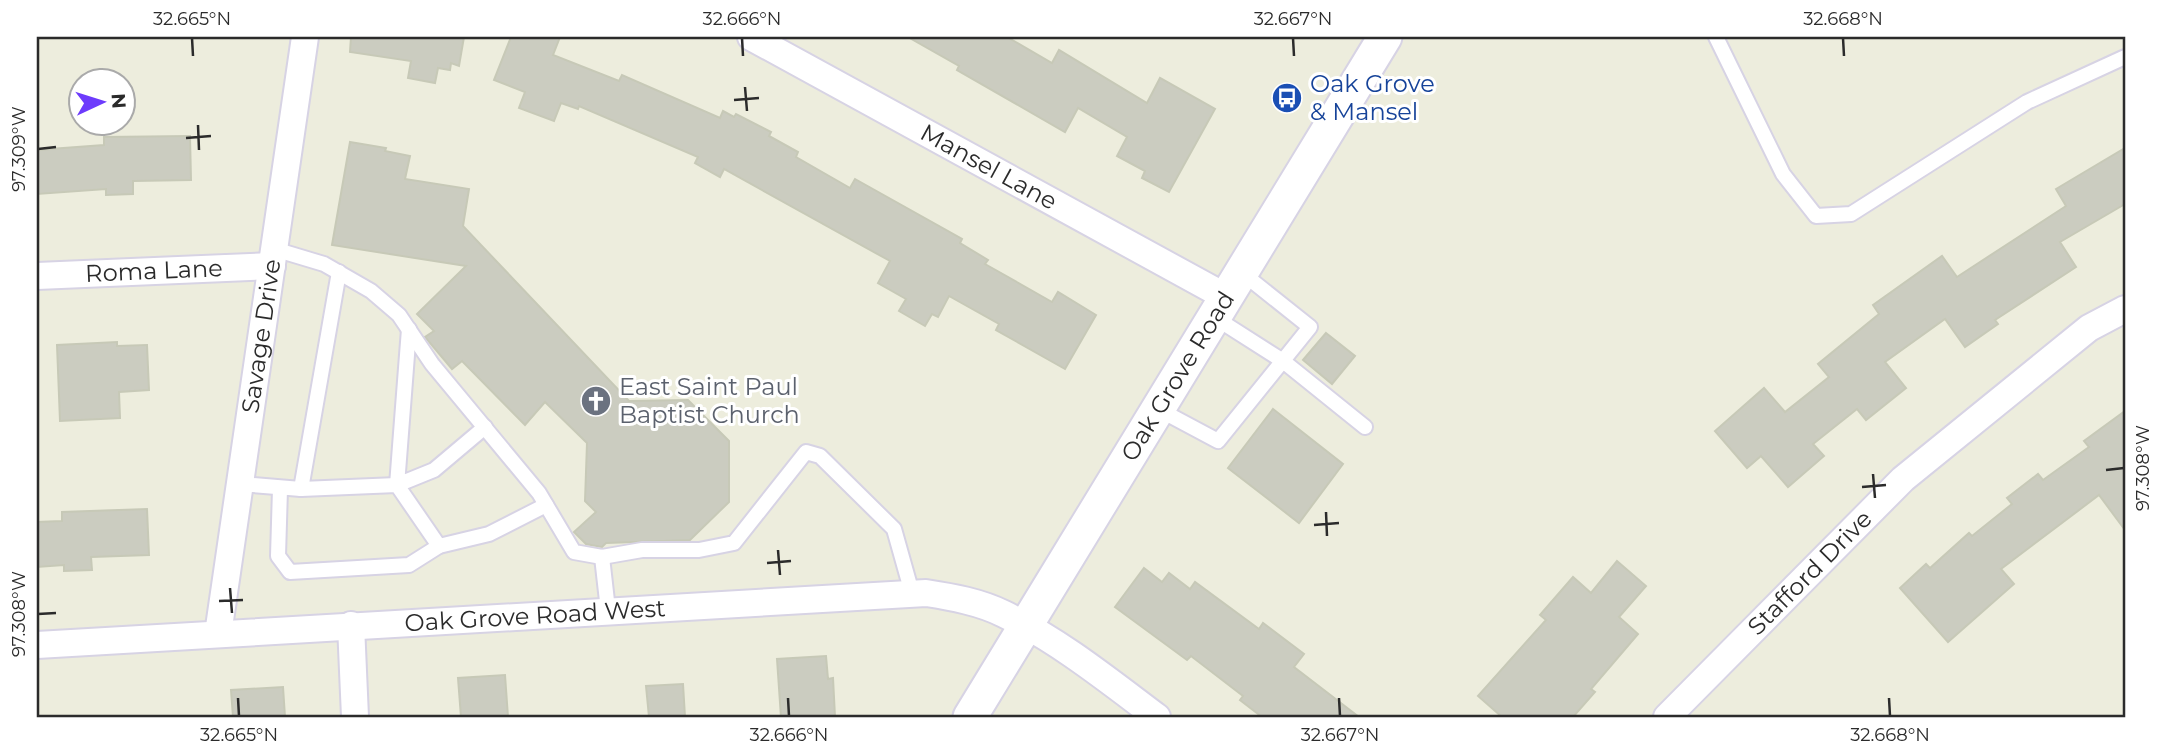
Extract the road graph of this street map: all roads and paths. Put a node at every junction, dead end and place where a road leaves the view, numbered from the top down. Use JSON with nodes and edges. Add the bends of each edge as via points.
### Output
{"nodes":[{"id":1,"x":305,"y":37,"type":"edge"},
{"id":2,"x":751,"y":37,"type":"edge"},
{"id":3,"x":1385,"y":37,"type":"edge"},
{"id":4,"x":1717,"y":37,"type":"edge"},
{"id":5,"x":2125,"y":57,"type":"edge"},
{"id":6,"x":273,"y":258,"type":"junction"},
{"id":7,"x":338,"y":272,"type":"junction"},
{"id":8,"x":37,"y":276,"type":"edge"},
{"id":9,"x":1227,"y":295,"type":"junction"},
{"id":10,"x":2125,"y":309,"type":"edge"},
{"id":11,"x":409,"y":329,"type":"junction"},
{"id":12,"x":1283,"y":361,"type":"junction"},
{"id":13,"x":1158,"y":409,"type":"junction"},
{"id":14,"x":485,"y":427,"type":"junction"},
{"id":15,"x":1365,"y":427,"type":"dead end"},
{"id":16,"x":240,"y":484,"type":"junction"},
{"id":17,"x":397,"y":485,"type":"junction"},
{"id":18,"x":280,"y":489,"type":"junction"},
{"id":19,"x":301,"y":489,"type":"junction"},
{"id":20,"x":546,"y":505,"type":"junction"},
{"id":21,"x":439,"y":546,"type":"junction"},
{"id":22,"x":602,"y":557,"type":"junction"},
{"id":23,"x":912,"y":593,"type":"junction"},
{"id":24,"x":608,"y":610,"type":"junction"},
{"id":25,"x":351,"y":625,"type":"junction"},
{"id":26,"x":1026,"y":626,"type":"junction"},
{"id":27,"x":219,"y":634,"type":"junction"},
{"id":28,"x":37,"y":645,"type":"edge"},
{"id":29,"x":355,"y":717,"type":"edge"},
{"id":30,"x":970,"y":717,"type":"edge"},
{"id":31,"x":1157,"y":717,"type":"edge"},
{"id":32,"x":1667,"y":717,"type":"edge"}],
"edges":[{"from":1,"to":6,"type":"street","name":"Savage Drive"},
{"from":2,"to":9,"type":"street","name":"Mansel Lane","via":[[974,162]]},
{"from":3,"to":9,"type":"street","name":"Oak Grove Road"},
{"from":4,"to":5,"type":"lane","via":[[1783,174],[1816,216],[1851,214],[2027,102]]},
{"from":6,"to":7,"type":"lane","via":[[324,264]]},
{"from":6,"to":8,"type":"street","name":"Roma Lane"},
{"from":6,"to":16,"type":"street","name":"Savage Drive"},
{"from":7,"to":11,"type":"lane","via":[[371,291]]},
{"from":7,"to":19,"type":"lane"},
{"from":9,"to":12,"type":"lane"},
{"from":9,"to":12,"type":"lane","via":[[1310,327]]},
{"from":9,"to":13,"type":"street","name":"Oak Grove Road"},
{"from":10,"to":32,"type":"street","name":"Stafford Drive","via":[[2089,328],[1903,479]]},
{"from":11,"to":14,"type":"lane"},
{"from":11,"to":17,"type":"lane"},
{"from":12,"to":13,"type":"lane","via":[[1218,441]]},
{"from":12,"to":15,"type":"lane"},
{"from":13,"to":26,"type":"street","name":"Oak Grove Road"},
{"from":14,"to":17,"type":"lane","via":[[434,470]]},
{"from":14,"to":20,"type":"lane"},
{"from":16,"to":18,"type":"lane"},
{"from":16,"to":27,"type":"street","name":"Savage Drive"},
{"from":17,"to":19,"type":"lane"},
{"from":17,"to":21,"type":"lane"},
{"from":18,"to":19,"type":"lane"},
{"from":18,"to":21,"type":"lane","via":[[278,556],[290,572],[408,565]]},
{"from":20,"to":21,"type":"lane","via":[[489,534]]},
{"from":20,"to":22,"type":"lane","via":[[574,552]]},
{"from":22,"to":23,"type":"lane","via":[[734,543],[806,452],[820,456],[894,529]]},
{"from":22,"to":24,"type":"lane"},
{"from":23,"to":24,"type":"street","name":"Oak Grove Road West"},
{"from":23,"to":26,"type":"street","name":"Oak Grove Road West","via":[[961,599],[1002,612]]},
{"from":24,"to":25,"type":"street","name":"Oak Grove Road West"},
{"from":25,"to":27,"type":"street","name":"Oak Grove Road West"},
{"from":25,"to":29,"type":"street"},
{"from":26,"to":30,"type":"street","name":"Oak Grove Road"},
{"from":26,"to":31,"type":"street"},
{"from":27,"to":28,"type":"street","name":"Oak Grove Road West"}]}
